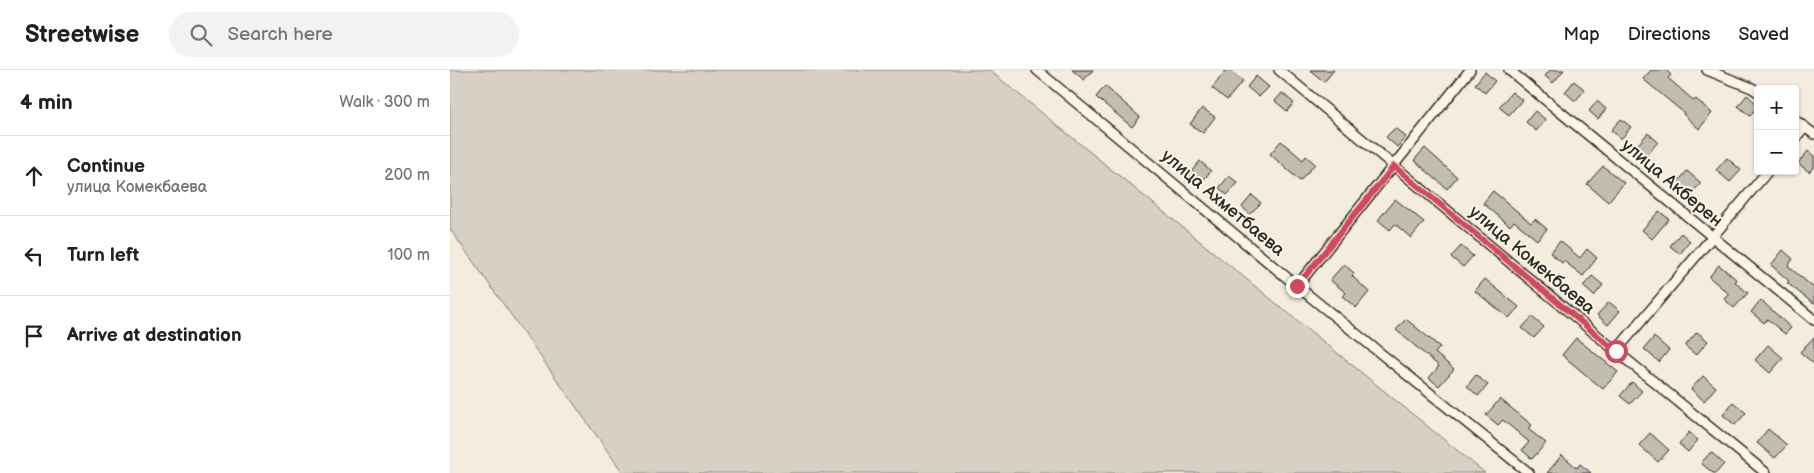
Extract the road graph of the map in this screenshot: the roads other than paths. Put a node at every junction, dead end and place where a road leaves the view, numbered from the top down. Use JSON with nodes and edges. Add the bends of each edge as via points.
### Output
{"nodes":[{"id":1,"x":1037,"y":70,"type":"edge"},
{"id":2,"x":1279,"y":70,"type":"edge"},
{"id":3,"x":1470,"y":70,"type":"edge"},
{"id":4,"x":1509,"y":70,"type":"edge"},
{"id":5,"x":1707,"y":70,"type":"edge"},
{"id":6,"x":1754,"y":89,"type":"edge"},
{"id":7,"x":1799,"y":123,"type":"edge"},
{"id":8,"x":1805,"y":127,"type":"junction"},
{"id":9,"x":1799,"y":134,"type":"edge"},
{"id":10,"x":1814,"y":134,"type":"edge"},
{"id":11,"x":1394,"y":166,"type":"junction"},
{"id":12,"x":1765,"y":175,"type":"edge"},
{"id":13,"x":1713,"y":238,"type":"junction"},
{"id":14,"x":1297,"y":286,"type":"junction"},
{"id":15,"x":1814,"y":320,"type":"edge"},
{"id":16,"x":1616,"y":351,"type":"junction"},
{"id":17,"x":1528,"y":473,"type":"edge"},
{"id":18,"x":1766,"y":473,"type":"edge"}],
"edges":[{"from":1,"to":14,"type":"street","name":"улица Ахметбаева"},
{"from":2,"to":11,"type":"street","name":"улица Комекбаева"},
{"from":3,"to":11,"type":"street"},
{"from":4,"to":13,"type":"street","name":"улица Акберен"},
{"from":5,"to":6,"type":"street"},
{"from":7,"to":8,"type":"street"},
{"from":8,"to":9,"type":"street"},
{"from":8,"to":10,"type":"street"},
{"from":11,"to":14,"type":"street"},
{"from":11,"to":16,"type":"street","name":"улица Комекбаева"},
{"from":12,"to":13,"type":"street"},
{"from":13,"to":15,"type":"street","name":"улица Акберен"},
{"from":13,"to":16,"type":"street"},
{"from":14,"to":17,"type":"street","name":"улица Ахметбаева"},
{"from":16,"to":18,"type":"street","name":"улица Комекбаева"}]}
